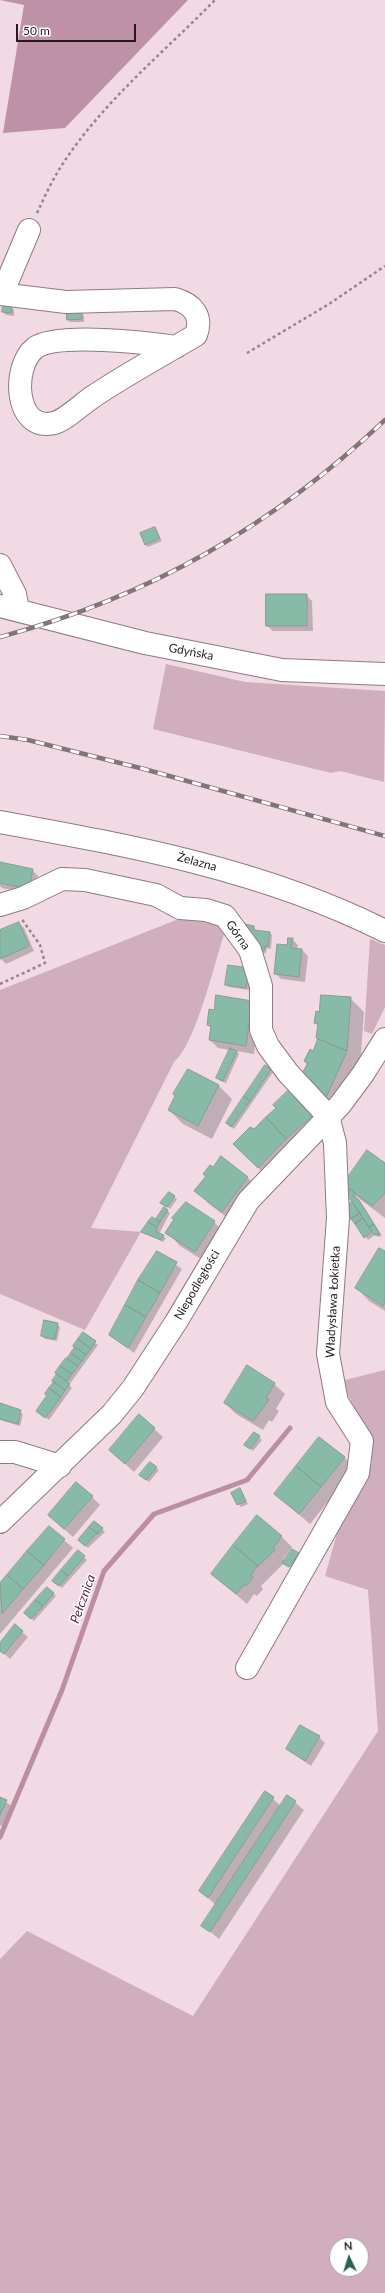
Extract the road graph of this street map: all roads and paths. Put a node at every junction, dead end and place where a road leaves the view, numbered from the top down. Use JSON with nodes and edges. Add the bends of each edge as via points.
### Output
{"nodes":[{"id":1,"x":215,"y":0,"type":"edge"},
{"id":2,"x":29,"y":230,"type":"joint"},
{"id":3,"x":385,"y":266,"type":"edge"},
{"id":4,"x":1,"y":294,"type":"edge"},
{"id":5,"x":176,"y":347,"type":"junction"},
{"id":6,"x":247,"y":352,"type":"dead end"},
{"id":7,"x":0,"y":565,"type":"edge"},
{"id":8,"x":9,"y":608,"type":"edge"},
{"id":9,"x":385,"y":674,"type":"edge"},
{"id":10,"x":0,"y":822,"type":"edge"},
{"id":11,"x":0,"y":904,"type":"edge"},
{"id":12,"x":385,"y":931,"type":"edge"},
{"id":13,"x":0,"y":984,"type":"edge"},
{"id":14,"x":385,"y":1039,"type":"edge"},
{"id":15,"x":328,"y":1116,"type":"junction"},
{"id":16,"x":0,"y":1452,"type":"edge"},
{"id":17,"x":60,"y":1466,"type":"junction"},
{"id":18,"x":0,"y":1522,"type":"edge"},
{"id":19,"x":247,"y":1668,"type":"dead end"}],
"edges":[{"from":1,"to":2,"type":"path","via":[[80,138],[50,186]]},
{"from":2,"to":4,"type":"street"},
{"from":3,"to":6,"type":"path","via":[[329,304]]},
{"from":4,"to":5,"type":"street","via":[[66,302],[175,299],[184,302],[196,312],[199,328],[196,335]]},
{"from":5,"to":5,"type":"street","via":[[134,341],[63,340],[36,348],[23,362],[19,381],[22,402],[30,419],[40,425],[56,423]]},
{"from":7,"to":8,"type":"street","via":[[15,594]]},
{"from":8,"to":9,"type":"street","name":"Gdyńska","via":[[145,643],[282,670]]},
{"from":10,"to":12,"type":"street","name":"Żelazna","via":[[188,859],[322,902]]},
{"from":11,"to":13,"type":"path","via":[[20,916],[40,945],[45,963]]},
{"from":11,"to":15,"type":"street","name":"Górna","via":[[23,898],[62,879],[85,880],[156,895],[180,908],[206,910],[225,916],[250,950],[256,966],[261,986],[260,1030],[268,1046],[288,1073]]},
{"from":14,"to":15,"type":"street","name":"Niepodległości","via":[[363,1074],[340,1105]]},
{"from":15,"to":17,"type":"street","name":"Niepodległości","via":[[248,1201],[176,1322],[133,1388],[112,1414]]},
{"from":15,"to":19,"type":"street","name":"Władysława Łokietka","via":[[335,1143],[338,1218],[328,1354],[337,1402],[362,1441],[358,1472]]},
{"from":16,"to":17,"type":"street","via":[[15,1452]]},
{"from":17,"to":18,"type":"street","name":"Niepodległości"}]}
